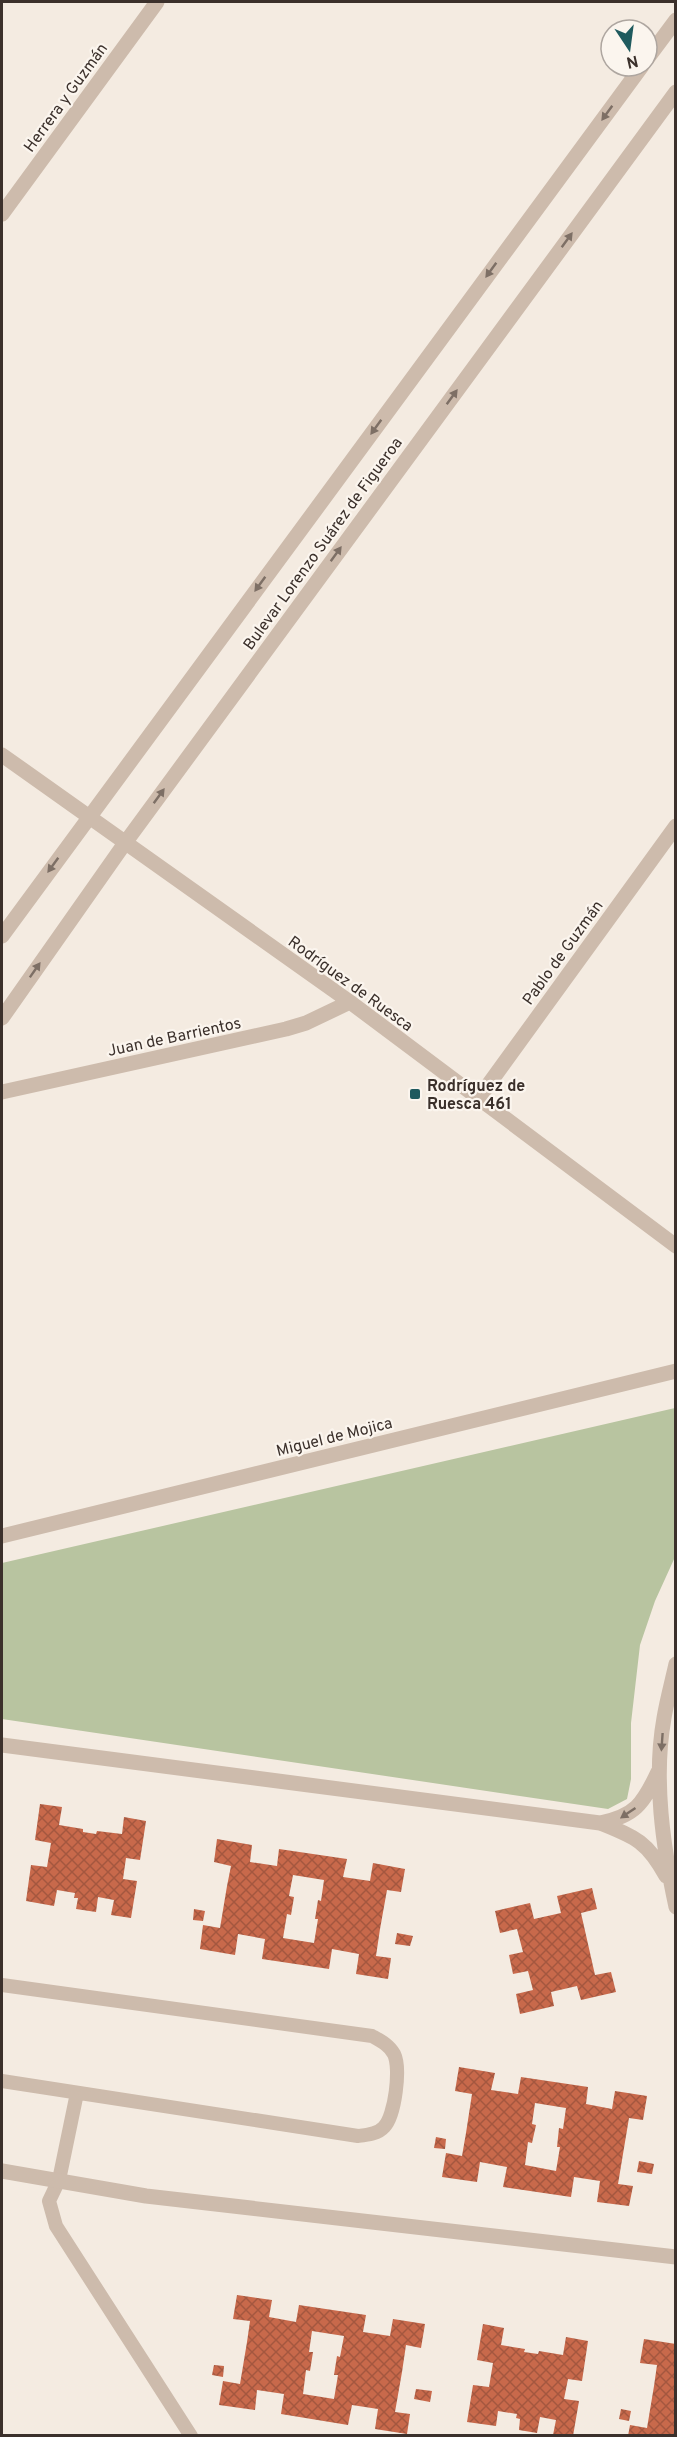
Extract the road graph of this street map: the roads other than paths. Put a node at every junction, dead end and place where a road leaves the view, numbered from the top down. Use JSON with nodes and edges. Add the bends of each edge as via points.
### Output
{"nodes":[{"id":1,"x":157,"y":2,"type":"edge"},
{"id":2,"x":675,"y":20,"type":"edge"},
{"id":3,"x":659,"y":42,"type":"edge"},
{"id":4,"x":633,"y":78,"type":"edge"},
{"id":5,"x":675,"y":92,"type":"edge"},
{"id":6,"x":2,"y":214,"type":"edge"},
{"id":7,"x":2,"y":755,"type":"edge"},
{"id":8,"x":87,"y":818,"type":"junction"},
{"id":9,"x":675,"y":826,"type":"edge"},
{"id":10,"x":125,"y":843,"type":"junction"},
{"id":11,"x":2,"y":936,"type":"edge"},
{"id":12,"x":350,"y":1002,"type":"junction"},
{"id":13,"x":2,"y":1018,"type":"edge"},
{"id":14,"x":2,"y":1092,"type":"edge"},
{"id":15,"x":478,"y":1099,"type":"junction"},
{"id":16,"x":675,"y":1246,"type":"edge"},
{"id":17,"x":675,"y":1371,"type":"edge"},
{"id":18,"x":2,"y":1536,"type":"edge"},
{"id":19,"x":675,"y":1664,"type":"edge"},
{"id":20,"x":2,"y":1745,"type":"edge"},
{"id":21,"x":660,"y":1766,"type":"junction"},
{"id":22,"x":600,"y":1823,"type":"junction"},
{"id":23,"x":672,"y":1886,"type":"junction"},
{"id":24,"x":675,"y":1907,"type":"edge"},
{"id":25,"x":2,"y":1985,"type":"edge"},
{"id":26,"x":2,"y":2081,"type":"edge"},
{"id":27,"x":77,"y":2093,"type":"junction"},
{"id":28,"x":2,"y":2171,"type":"edge"},
{"id":29,"x":59,"y":2180,"type":"junction"},
{"id":30,"x":675,"y":2257,"type":"edge"},
{"id":31,"x":190,"y":2436,"type":"edge"}],
"edges":[{"from":1,"to":6,"type":"street","name":"Herrera y Guzmán"},
{"from":2,"to":3,"type":"street"},
{"from":4,"to":8,"type":"street","name":"Bulevar Lorenzo Suárez de Figueroa","one_way":true},
{"from":10,"to":5,"type":"street","name":"Bulevar Lorenzo Suárez de Figueroa","one_way":true},
{"from":7,"to":8,"type":"street","name":"Rodríguez de Ruesca"},
{"from":8,"to":10,"type":"street","name":"Rodríguez de Ruesca"},
{"from":8,"to":11,"type":"street","name":"Bulevar Lorenzo Suárez de Figueroa","one_way":true},
{"from":9,"to":15,"type":"street","name":"Pablo de Guzmán"},
{"from":10,"to":12,"type":"street","name":"Rodríguez de Ruesca"},
{"from":13,"to":10,"type":"street","name":"Bulevar Lorenzo Suárez de Figueroa","one_way":true},
{"from":12,"to":14,"type":"street","name":"Juan de Barrientos","via":[[286,1029]]},
{"from":12,"to":15,"type":"street","name":"Rodríguez de Ruesca"},
{"from":15,"to":16,"type":"street","name":"Rodríguez de Ruesca"},
{"from":17,"to":18,"type":"street","name":"Miguel de Mojica"},
{"from":19,"to":21,"type":"street","one_way":true,"via":[[663,1720]]},
{"from":20,"to":22,"type":"street"},
{"from":21,"to":22,"type":"street","one_way":true,"via":[[646,1797],[631,1813]]},
{"from":21,"to":23,"type":"street"},
{"from":22,"to":23,"type":"street","via":[[643,1843]]},
{"from":23,"to":24,"type":"street"},
{"from":25,"to":27,"type":"lane","via":[[372,2036],[389,2048],[398,2067],[391,2119],[383,2130],[358,2136]]},
{"from":26,"to":27,"type":"lane"},
{"from":27,"to":29,"type":"lane"},
{"from":28,"to":29,"type":"street"},
{"from":29,"to":30,"type":"street","via":[[146,2196]]},
{"from":29,"to":31,"type":"lane","via":[[49,2201],[56,2226]]}]}
